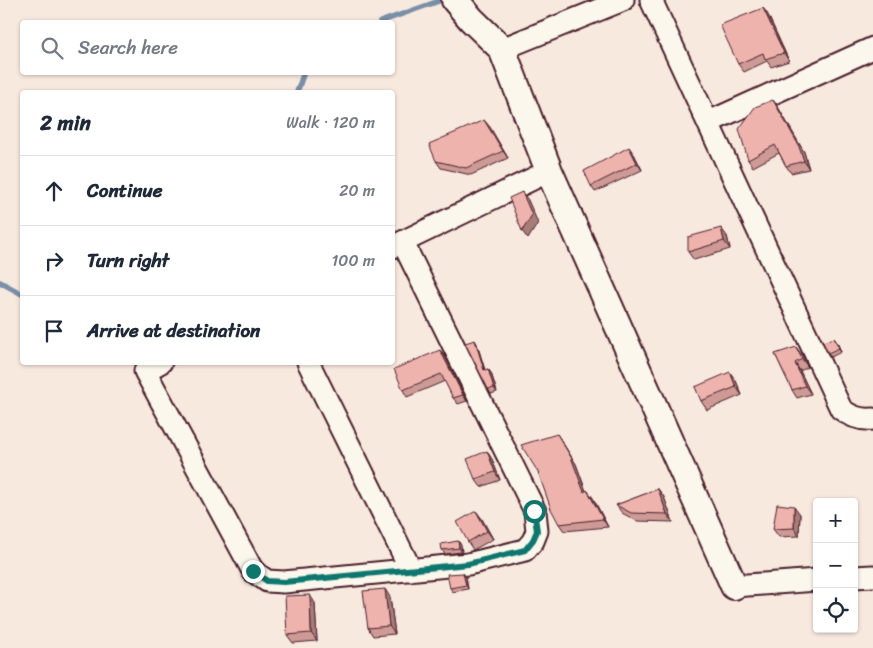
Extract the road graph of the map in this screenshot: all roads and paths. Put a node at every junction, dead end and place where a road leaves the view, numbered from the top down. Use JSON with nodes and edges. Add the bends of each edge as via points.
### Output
{"nodes":[{"id":1,"x":455,"y":0,"type":"edge"},
{"id":2,"x":623,"y":0,"type":"edge"},
{"id":3,"x":651,"y":0,"type":"edge"},
{"id":4,"x":873,"y":48,"type":"edge"},
{"id":5,"x":502,"y":49,"type":"junction"},
{"id":6,"x":709,"y":122,"type":"junction"},
{"id":7,"x":549,"y":171,"type":"junction"},
{"id":8,"x":398,"y":245,"type":"edge"},
{"id":9,"x":156,"y":365,"type":"edge"},
{"id":10,"x":309,"y":365,"type":"edge"},
{"id":11,"x":873,"y":419,"type":"edge"},
{"id":12,"x":411,"y":570,"type":"junction"},
{"id":13,"x":873,"y":576,"type":"edge"},
{"id":14,"x":858,"y":577,"type":"edge"},
{"id":15,"x":813,"y":580,"type":"edge"},
{"id":16,"x":734,"y":586,"type":"joint"}],
"edges":[{"from":1,"to":5,"type":"street"},
{"from":2,"to":5,"type":"street"},
{"from":3,"to":6,"type":"street"},
{"from":4,"to":6,"type":"street"},
{"from":5,"to":7,"type":"street"},
{"from":6,"to":11,"type":"street","via":[[841,409],[856,417]]},
{"from":7,"to":8,"type":"street"},
{"from":7,"to":16,"type":"street"},
{"from":8,"to":12,"type":"street","via":[[537,522],[533,540],[525,550],[468,564]]},
{"from":9,"to":12,"type":"street","via":[[145,371],[253,571],[267,581],[284,582]]},
{"from":10,"to":12,"type":"street"},
{"from":13,"to":14,"type":"street"},
{"from":15,"to":16,"type":"street"}]}
